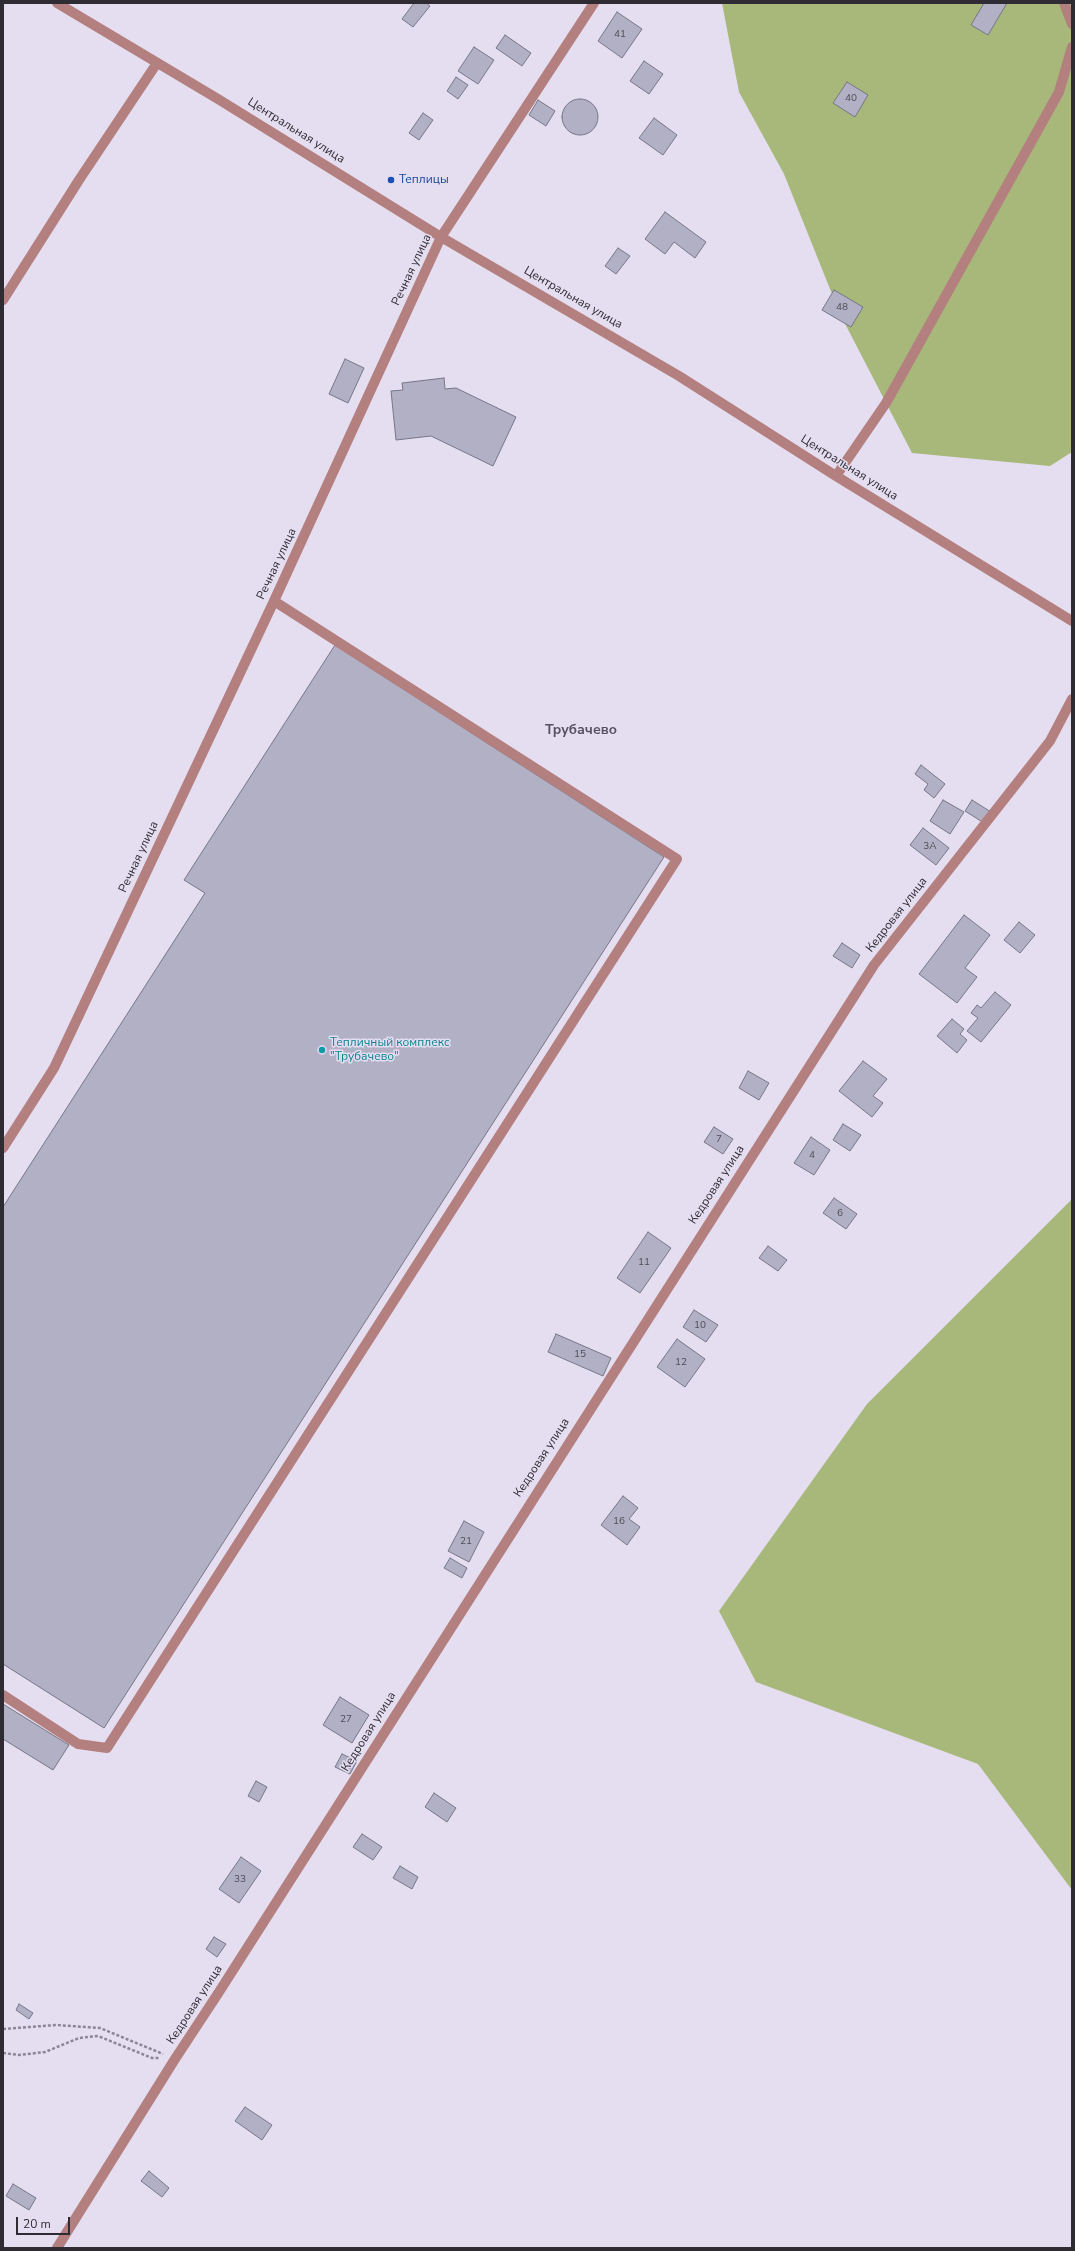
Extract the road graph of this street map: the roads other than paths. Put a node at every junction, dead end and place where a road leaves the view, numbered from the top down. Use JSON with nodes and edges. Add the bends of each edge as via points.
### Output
{"nodes":[{"id":1,"x":58,"y":3,"type":"edge"},
{"id":2,"x":594,"y":3,"type":"edge"},
{"id":3,"x":1064,"y":3,"type":"edge"},
{"id":4,"x":1072,"y":24,"type":"edge"},
{"id":5,"x":1072,"y":47,"type":"edge"},
{"id":6,"x":158,"y":63,"type":"junction"},
{"id":7,"x":441,"y":237,"type":"junction"},
{"id":8,"x":3,"y":300,"type":"edge"},
{"id":9,"x":836,"y":476,"type":"junction"},
{"id":10,"x":274,"y":601,"type":"junction"},
{"id":11,"x":1072,"y":621,"type":"edge"},
{"id":12,"x":1072,"y":699,"type":"edge"},
{"id":13,"x":3,"y":1148,"type":"edge"},
{"id":14,"x":3,"y":1695,"type":"edge"},
{"id":15,"x":57,"y":2248,"type":"edge"}],
"edges":[{"from":1,"to":6,"type":"street","name":"Центральная улица"},
{"from":2,"to":7,"type":"street","name":"Речная улица"},
{"from":3,"to":4,"type":"street"},
{"from":5,"to":9,"type":"street","via":[[1059,92],[886,403]]},
{"from":6,"to":7,"type":"street","name":"Центральная улица"},
{"from":6,"to":8,"type":"street","via":[[79,180]]},
{"from":7,"to":9,"type":"street","name":"Центральная улица","via":[[679,376]]},
{"from":7,"to":10,"type":"street","name":"Речная улица"},
{"from":9,"to":11,"type":"street","name":"Центральная улица"},
{"from":10,"to":13,"type":"street","name":"Речная улица","via":[[54,1068]]},
{"from":10,"to":14,"type":"street","via":[[677,859],[108,1748],[78,1744]]},
{"from":12,"to":15,"type":"street","name":"Кедровая улица","via":[[1050,741],[874,965]]}]}
